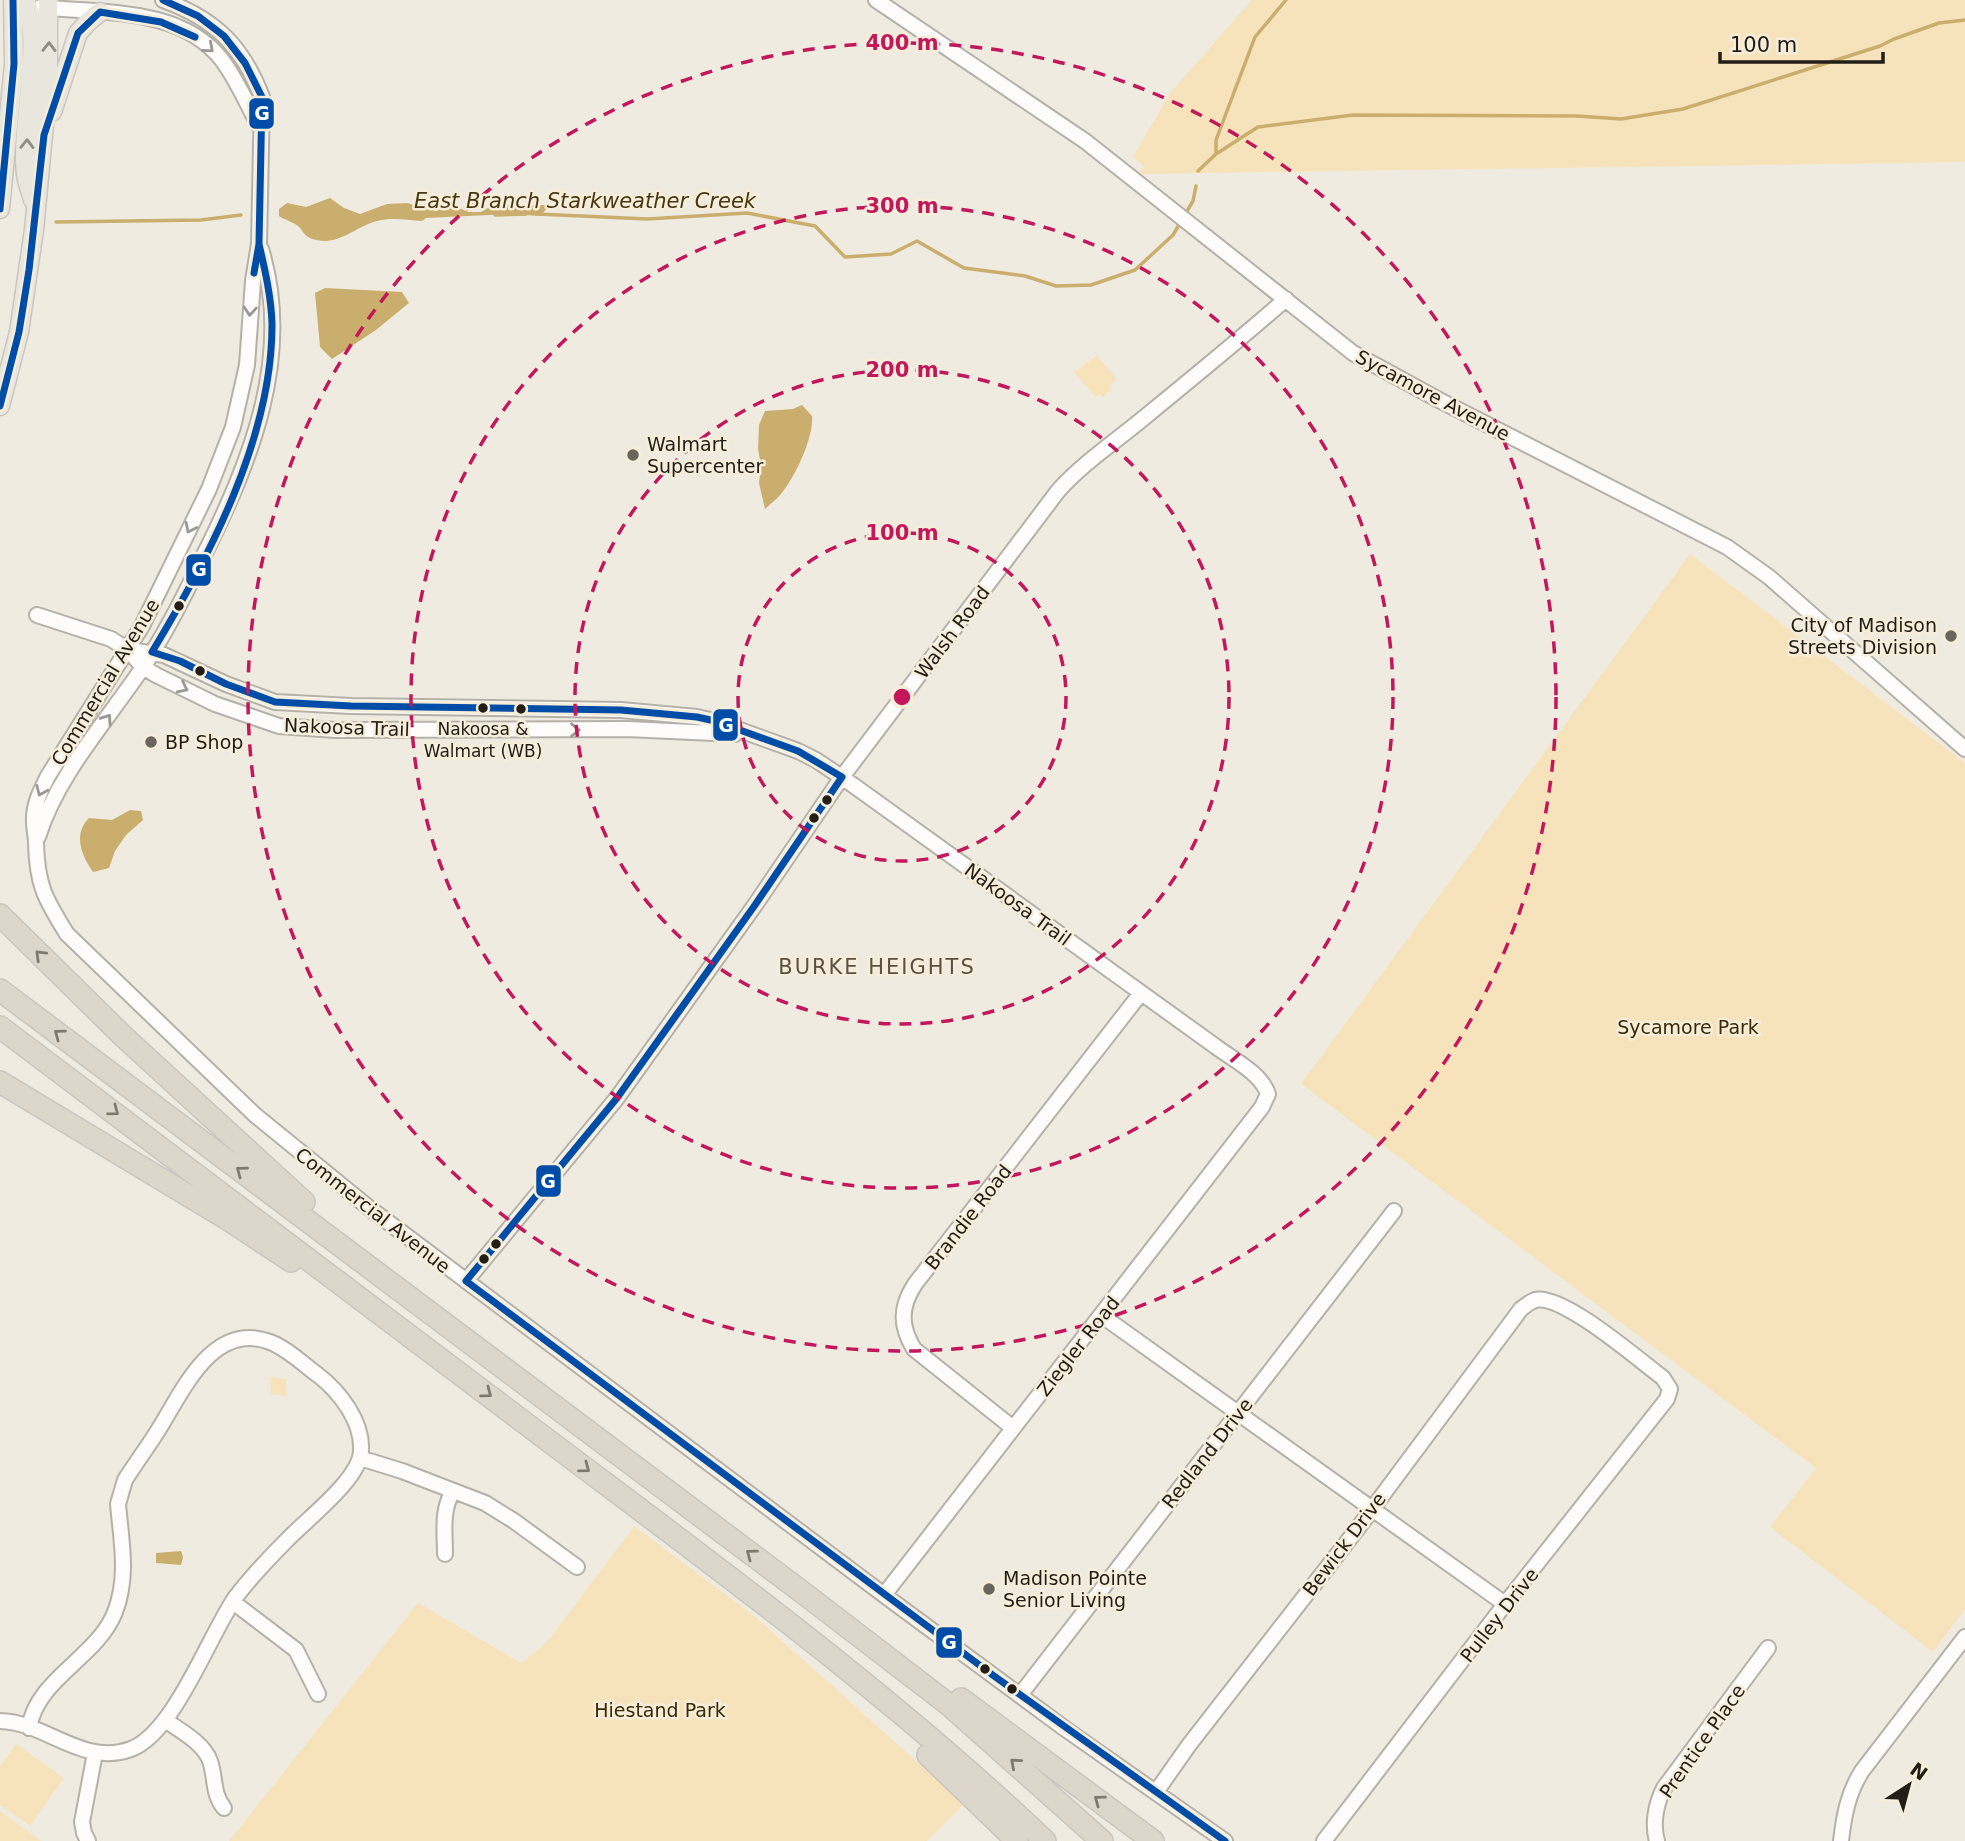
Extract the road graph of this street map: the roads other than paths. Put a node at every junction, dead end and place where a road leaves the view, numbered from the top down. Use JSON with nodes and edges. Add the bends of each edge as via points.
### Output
{"nodes":[{"id":1,"x":163,"y":0,"type":"edge"},
{"id":2,"x":876,"y":0,"type":"edge"},
{"id":3,"x":27,"y":3,"type":"edge"},
{"id":4,"x":100,"y":12,"type":"junction"},
{"id":5,"x":0,"y":34,"type":"edge"},
{"id":6,"x":13,"y":48,"type":"junction"},
{"id":7,"x":260,"y":127,"type":"junction"},
{"id":8,"x":44,"y":135,"type":"junction"},
{"id":9,"x":0,"y":209,"type":"edge"},
{"id":10,"x":36,"y":211,"type":"junction"},
{"id":11,"x":259,"y":244,"type":"junction"},
{"id":12,"x":1286,"y":299,"type":"junction"},
{"id":13,"x":0,"y":406,"type":"edge"},
{"id":14,"x":37,"y":615,"type":"dead end"},
{"id":15,"x":128,"y":650,"type":"junction"},
{"id":16,"x":152,"y":652,"type":"junction"},
{"id":17,"x":144,"y":667,"type":"junction"},
{"id":18,"x":754,"y":736,"type":"junction"},
{"id":19,"x":1965,"y":749,"type":"edge"},
{"id":20,"x":842,"y":777,"type":"junction"},
{"id":21,"x":37,"y":841,"type":"junction"},
{"id":22,"x":0,"y":915,"type":"edge"},
{"id":23,"x":0,"y":990,"type":"edge"},
{"id":24,"x":1141,"y":993,"type":"junction"},
{"id":25,"x":0,"y":1027,"type":"edge"},
{"id":26,"x":0,"y":1082,"type":"edge"},
{"id":27,"x":1268,"y":1094,"type":"joint"},
{"id":28,"x":1394,"y":1211,"type":"dead end"},
{"id":29,"x":466,"y":1281,"type":"junction"},
{"id":30,"x":1101,"y":1315,"type":"junction"},
{"id":31,"x":443,"y":1359,"type":"junction"},
{"id":32,"x":492,"y":1359,"type":"junction"},
{"id":33,"x":1670,"y":1389,"type":"joint"},
{"id":34,"x":1238,"y":1413,"type":"junction"},
{"id":35,"x":1013,"y":1428,"type":"junction"},
{"id":36,"x":360,"y":1458,"type":"junction"},
{"id":37,"x":453,"y":1492,"type":"junction"},
{"id":38,"x":1371,"y":1508,"type":"junction"},
{"id":39,"x":445,"y":1554,"type":"dead end"},
{"id":40,"x":578,"y":1567,"type":"dead end"},
{"id":41,"x":806,"y":1595,"type":"junction"},
{"id":42,"x":884,"y":1595,"type":"junction"},
{"id":43,"x":758,"y":1600,"type":"junction"},
{"id":44,"x":233,"y":1602,"type":"junction"},
{"id":45,"x":1505,"y":1604,"type":"junction"},
{"id":46,"x":1965,"y":1637,"type":"edge"},
{"id":47,"x":1768,"y":1648,"type":"dead end"},
{"id":48,"x":318,"y":1694,"type":"dead end"},
{"id":49,"x":1020,"y":1695,"type":"junction"},
{"id":50,"x":165,"y":1720,"type":"junction"},
{"id":51,"x":0,"y":1721,"type":"edge"},
{"id":52,"x":29,"y":1728,"type":"junction"},
{"id":53,"x":95,"y":1753,"type":"junction"},
{"id":54,"x":1156,"y":1793,"type":"junction"},
{"id":55,"x":224,"y":1808,"type":"dead end"},
{"id":56,"x":88,"y":1841,"type":"edge"},
{"id":57,"x":1017,"y":1841,"type":"edge"},
{"id":58,"x":1045,"y":1841,"type":"edge"},
{"id":59,"x":1102,"y":1841,"type":"edge"},
{"id":60,"x":1153,"y":1841,"type":"edge"},
{"id":61,"x":1225,"y":1841,"type":"edge"},
{"id":62,"x":1324,"y":1841,"type":"edge"},
{"id":63,"x":1657,"y":1841,"type":"edge"},
{"id":64,"x":1841,"y":1841,"type":"edge"}],
"edges":[{"from":1,"to":7,"type":"street","name":"Commercial Avenue","via":[[198,15],[230,39],[262,97]]},
{"from":2,"to":12,"type":"street","name":"Sycamore Avenue","via":[[1085,141]]},
{"from":3,"to":4,"type":"street","name":"Commercial Avenue"},
{"from":3,"to":6,"type":"main road"},
{"from":8,"to":3,"type":"main road","one_way":true,"via":[[48,83]]},
{"from":10,"to":3,"type":"main road","one_way":true,"via":[[26,174],[32,44]]},
{"from":4,"to":7,"type":"street","name":"Commercial Avenue","one_way":true,"via":[[162,21],[207,45],[232,75]]},
{"from":4,"to":8,"type":"main road","via":[[78,33]]},
{"from":5,"to":6,"type":"main road"},
{"from":6,"to":9,"type":"main road"},
{"from":7,"to":11,"type":"street","name":"Commercial Avenue"},
{"from":8,"to":10,"type":"main road"},
{"from":10,"to":13,"type":"main road","via":[[19,332]]},
{"from":11,"to":15,"type":"street","name":"Commercial Avenue","one_way":true,"via":[[247,365],[233,427],[209,489]]},
{"from":11,"to":16,"type":"street","name":"Commercial Avenue","via":[[272,331],[261,417],[223,516]]},
{"from":12,"to":19,"type":"street","name":"Sycamore Avenue","via":[[1353,353],[1727,547],[1769,577]]},
{"from":12,"to":20,"type":"street","name":"Walsh Road","via":[[1076,470]]},
{"from":14,"to":15,"type":"street","name":"Nakoosa Trail","via":[[103,635]]},
{"from":15,"to":16,"type":"street","name":"Nakoosa Trail"},
{"from":15,"to":17,"type":"street","name":"Nakoosa Trail"},
{"from":15,"to":21,"type":"street","name":"Commercial Avenue","one_way":true,"via":[[43,787],[34,812]]},
{"from":16,"to":17,"type":"street","name":"Commercial Avenue"},
{"from":16,"to":18,"type":"street","name":"Nakoosa Trail","via":[[275,702],[649,712],[715,721]]},
{"from":17,"to":18,"type":"street","name":"Nakoosa Trail","one_way":true,"via":[[215,704],[263,722],[304,729],[654,730]]},
{"from":21,"to":17,"type":"street","name":"Commercial Avenue","one_way":true,"via":[[54,796]]},
{"from":18,"to":20,"type":"street","name":"Nakoosa Trail","via":[[798,751]]},
{"from":20,"to":24,"type":"street","name":"Nakoosa Trail"},
{"from":20,"to":29,"type":"street","name":"Walsh Road","via":[[617,1098]]},
{"from":21,"to":29,"type":"street","name":"Commercial Avenue","via":[[43,892],[67,934],[288,1145]]},
{"from":32,"to":22,"type":"highway","one_way":true,"via":[[296,1196]]},
{"from":32,"to":23,"type":"highway","one_way":true},
{"from":24,"to":27,"type":"street","name":"Nakoosa Trail","via":[[1257,1077]]},
{"from":24,"to":35,"type":"street","name":"Brandie Road","via":[[905,1301],[904,1331],[914,1349]]},
{"from":25,"to":31,"type":"highway","one_way":true},
{"from":26,"to":31,"type":"highway","via":[[218,1213],[384,1325]]},
{"from":27,"to":30,"type":"street","name":"Ziegler Road"},
{"from":28,"to":34,"type":"street","name":"Redland Drive"},
{"from":29,"to":42,"type":"street","name":"Commercial Avenue"},
{"from":30,"to":34,"type":"street"},
{"from":30,"to":35,"type":"street","name":"Ziegler Road"},
{"from":31,"to":43,"type":"highway","one_way":true},
{"from":41,"to":32,"type":"highway","one_way":true},
{"from":33,"to":38,"type":"street","name":"Bewick Drive","via":[[1593,1324],[1562,1306],[1536,1300],[1521,1309]]},
{"from":33,"to":45,"type":"street","name":"Pulley Drive","via":[[1657,1414]]},
{"from":34,"to":38,"type":"street"},
{"from":34,"to":49,"type":"street","name":"Redland Drive"},
{"from":35,"to":42,"type":"street","name":"Ziegler Road"},
{"from":36,"to":37,"type":"street"},
{"from":36,"to":44,"type":"street","via":[[342,1485],[285,1541]]},
{"from":36,"to":52,"type":"street","via":[[355,1421],[332,1386],[272,1343],[236,1340],[205,1359],[121,1488],[118,1504],[124,1569],[110,1622],[45,1692]]},
{"from":37,"to":39,"type":"street","via":[[444,1512]]},
{"from":37,"to":40,"type":"street","via":[[498,1510]]},
{"from":38,"to":45,"type":"street"},
{"from":38,"to":54,"type":"street","name":"Bewick Drive"},
{"from":59,"to":41,"type":"highway","one_way":true,"via":[[947,1704]]},
{"from":60,"to":41,"type":"highway","one_way":true,"via":[[942,1685]]},
{"from":42,"to":49,"type":"street","name":"Commercial Avenue"},
{"from":43,"to":57,"type":"highway"},
{"from":43,"to":58,"type":"highway","via":[[970,1773]]},
{"from":44,"to":48,"type":"street","via":[[296,1650]]},
{"from":44,"to":50,"type":"street"},
{"from":45,"to":62,"type":"street","name":"Pulley Drive"},
{"from":46,"to":64,"type":"street","via":[[1852,1787]]},
{"from":47,"to":63,"type":"street","name":"Prentice Place","via":[[1664,1787],[1656,1812]]},
{"from":49,"to":54,"type":"street","name":"Commercial Avenue"},
{"from":50,"to":53,"type":"street","via":[[144,1742],[130,1749]]},
{"from":50,"to":55,"type":"street","via":[[209,1759],[216,1798]]},
{"from":51,"to":52,"type":"street"},
{"from":52,"to":53,"type":"street"},
{"from":53,"to":56,"type":"street","via":[[82,1822]]},
{"from":54,"to":61,"type":"street","name":"Commercial Avenue"}]}
